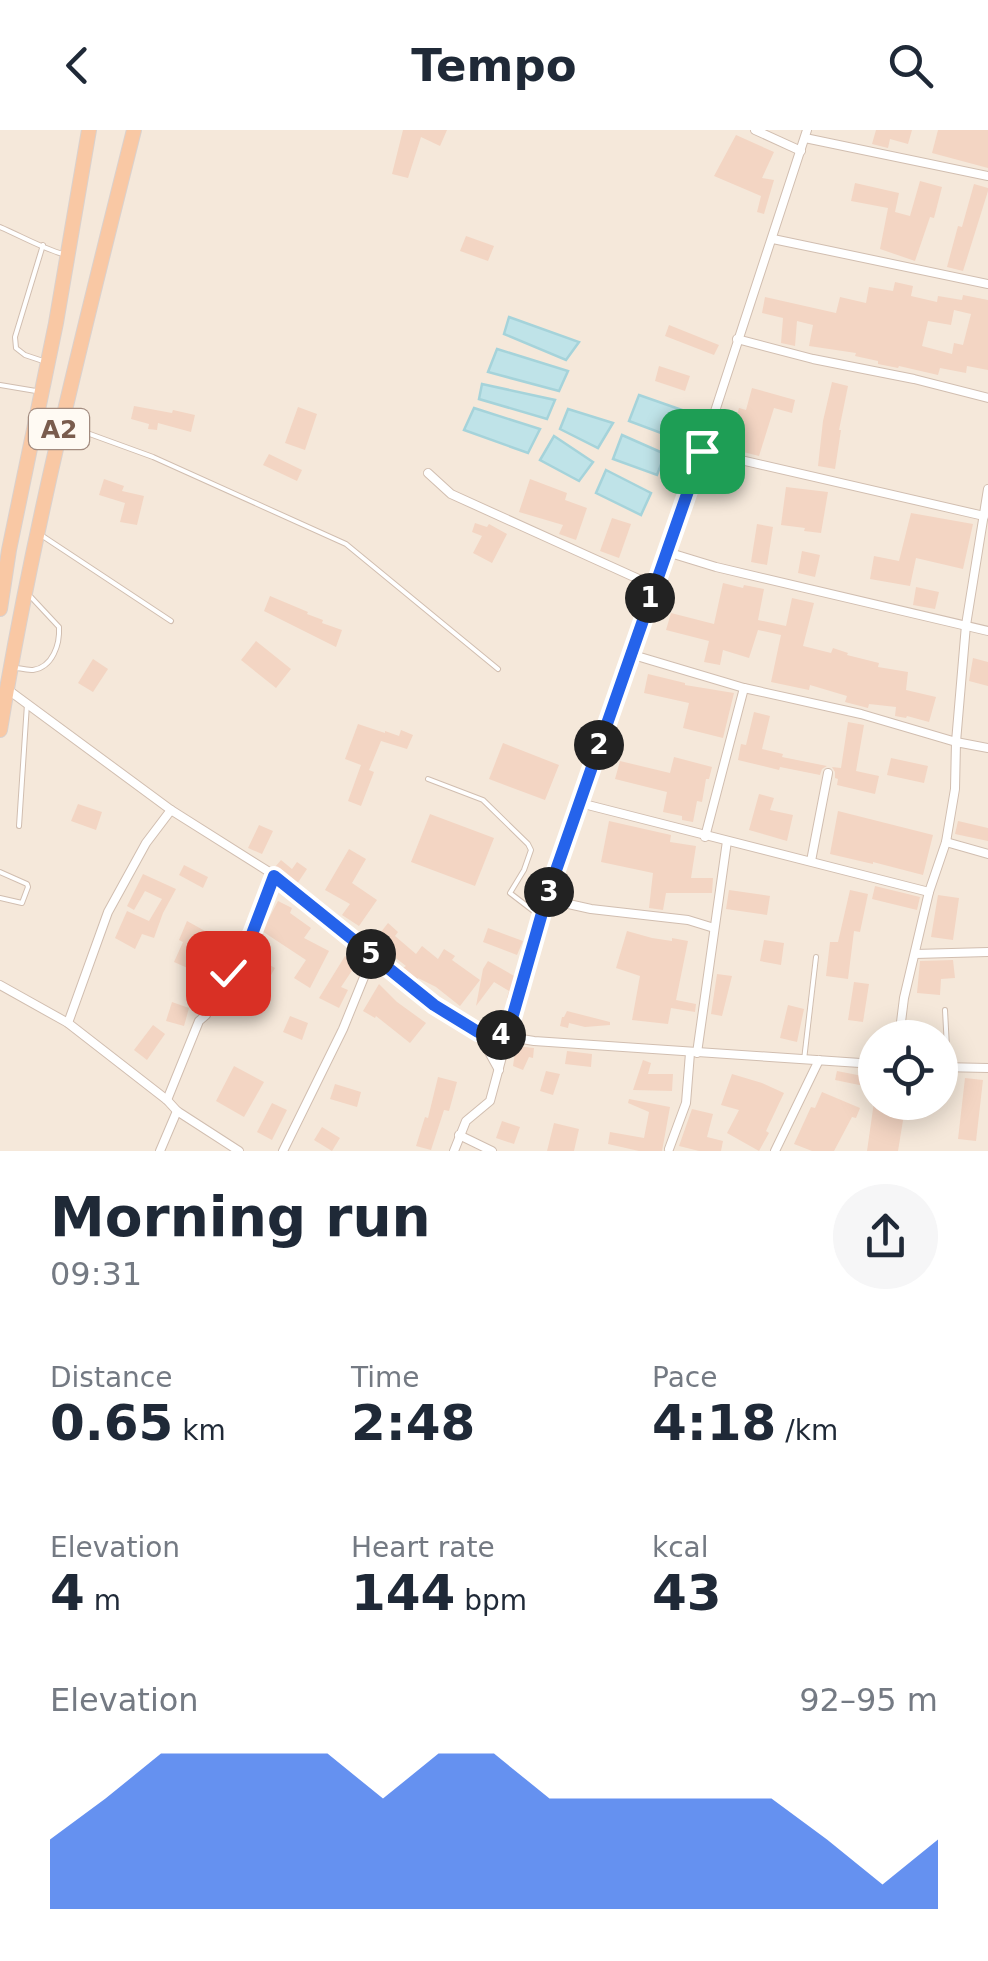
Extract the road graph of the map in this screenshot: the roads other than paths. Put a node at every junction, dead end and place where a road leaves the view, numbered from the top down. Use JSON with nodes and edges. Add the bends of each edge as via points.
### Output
{"nodes":[{"id":1,"x":89,"y":130,"type":"edge"},
{"id":2,"x":134,"y":130,"type":"edge"},
{"id":3,"x":755,"y":130,"type":"edge"},
{"id":4,"x":806,"y":134,"type":"edge"},
{"id":5,"x":801,"y":151,"type":"junction"},
{"id":6,"x":988,"y":176,"type":"edge"},
{"id":7,"x":0,"y":227,"type":"edge"},
{"id":8,"x":773,"y":239,"type":"junction"},
{"id":9,"x":44,"y":245,"type":"junction"},
{"id":10,"x":68,"y":254,"type":"junction"},
{"id":11,"x":988,"y":284,"type":"edge"},
{"id":12,"x":738,"y":339,"type":"junction"},
{"id":13,"x":48,"y":362,"type":"junction"},
{"id":14,"x":0,"y":385,"type":"edge"},
{"id":15,"x":41,"y":392,"type":"junction"},
{"id":16,"x":988,"y":398,"type":"edge"},
{"id":17,"x":60,"y":424,"type":"junction"},
{"id":18,"x":702,"y":451,"type":"junction"},
{"id":19,"x":428,"y":473,"type":"dead end"},
{"id":20,"x":988,"y":489,"type":"edge"},
{"id":21,"x":986,"y":517,"type":"edge"},
{"id":22,"x":38,"y":533,"type":"junction"},
{"id":23,"x":667,"y":552,"type":"junction"},
{"id":24,"x":654,"y":586,"type":"junction"},
{"id":25,"x":24,"y":590,"type":"junction"},
{"id":26,"x":0,"y":609,"type":"edge"},
{"id":27,"x":171,"y":620,"type":"dead end"},
{"id":28,"x":966,"y":626,"type":"junction"},
{"id":29,"x":988,"y":631,"type":"edge"},
{"id":30,"x":630,"y":654,"type":"junction"},
{"id":31,"x":10,"y":667,"type":"junction"},
{"id":32,"x":498,"y":669,"type":"dead end"},
{"id":33,"x":744,"y":688,"type":"junction"},
{"id":34,"x":7,"y":689,"type":"junction"},
{"id":35,"x":27,"y":704,"type":"junction"},
{"id":36,"x":0,"y":730,"type":"edge"},
{"id":37,"x":956,"y":742,"type":"junction"},
{"id":38,"x":988,"y":748,"type":"edge"},
{"id":39,"x":828,"y":773,"type":"dead end"},
{"id":40,"x":428,"y":779,"type":"dead end"},
{"id":41,"x":580,"y":804,"type":"junction"},
{"id":42,"x":171,"y":810,"type":"junction"},
{"id":43,"x":19,"y":826,"type":"dead end"},
{"id":44,"x":705,"y":836,"type":"junction"},
{"id":45,"x":727,"y":841,"type":"junction"},
{"id":46,"x":946,"y":842,"type":"junction"},
{"id":47,"x":988,"y":854,"type":"edge"},
{"id":48,"x":811,"y":861,"type":"junction"},
{"id":49,"x":0,"y":872,"type":"edge"},
{"id":50,"x":274,"y":876,"type":"junction"},
{"id":51,"x":929,"y":892,"type":"junction"},
{"id":52,"x":0,"y":898,"type":"edge"},
{"id":53,"x":546,"y":899,"type":"junction"},
{"id":54,"x":540,"y":916,"type":"junction"},
{"id":55,"x":714,"y":928,"type":"junction"},
{"id":56,"x":988,"y":952,"type":"edge"},
{"id":57,"x":916,"y":954,"type":"junction"},
{"id":58,"x":372,"y":955,"type":"junction"},
{"id":59,"x":816,"y":958,"type":"dead end"},
{"id":60,"x":0,"y":985,"type":"edge"},
{"id":61,"x":945,"y":1010,"type":"dead end"},
{"id":62,"x":901,"y":1020,"type":"edge"},
{"id":63,"x":945,"y":1020,"type":"edge"},
{"id":64,"x":68,"y":1023,"type":"junction"},
{"id":65,"x":478,"y":1032,"type":"junction"},
{"id":66,"x":507,"y":1036,"type":"junction"},
{"id":67,"x":694,"y":1053,"type":"junction"},
{"id":68,"x":804,"y":1060,"type":"junction"},
{"id":69,"x":819,"y":1060,"type":"junction"},
{"id":70,"x":858,"y":1063,"type":"edge"},
{"id":71,"x":958,"y":1067,"type":"edge"},
{"id":72,"x":988,"y":1068,"type":"edge"},
{"id":73,"x":499,"y":1070,"type":"junction"},
{"id":74,"x":167,"y":1100,"type":"junction"},
{"id":75,"x":177,"y":1111,"type":"junction"},
{"id":76,"x":459,"y":1135,"type":"junction"},
{"id":77,"x":669,"y":1148,"type":"dead end"},
{"id":78,"x":160,"y":1151,"type":"edge"},
{"id":79,"x":238,"y":1151,"type":"edge"},
{"id":80,"x":284,"y":1151,"type":"edge"},
{"id":81,"x":454,"y":1151,"type":"edge"},
{"id":82,"x":492,"y":1151,"type":"edge"},
{"id":83,"x":775,"y":1151,"type":"edge"}],
"edges":[{"from":1,"to":10,"type":"highway","number":"A2"},
{"from":2,"to":17,"type":"highway","number":"A2"},
{"from":3,"to":5,"type":"street"},
{"from":4,"to":5,"type":"street"},
{"from":4,"to":6,"type":"street"},
{"from":5,"to":8,"type":"street"},
{"from":7,"to":9,"type":"lane"},
{"from":8,"to":11,"type":"street"},
{"from":8,"to":12,"type":"street"},
{"from":9,"to":10,"type":"lane"},
{"from":9,"to":13,"type":"lane","via":[[14,336],[25,355]]},
{"from":10,"to":13,"type":"highway","number":"A2"},
{"from":12,"to":16,"type":"street"},
{"from":12,"to":18,"type":"street"},
{"from":13,"to":15,"type":"highway","number":"A2"},
{"from":14,"to":15,"type":"lane"},
{"from":15,"to":26,"type":"highway","number":"A2"},
{"from":17,"to":22,"type":"highway","number":"A2"},
{"from":17,"to":32,"type":"lane","via":[[346,544]]},
{"from":18,"to":21,"type":"street"},
{"from":18,"to":23,"type":"street"},
{"from":19,"to":24,"type":"street","via":[[451,494]]},
{"from":20,"to":21,"type":"street"},
{"from":21,"to":28,"type":"street"},
{"from":22,"to":25,"type":"highway","number":"A2"},
{"from":22,"to":27,"type":"lane"},
{"from":23,"to":24,"type":"street"},
{"from":23,"to":28,"type":"street"},
{"from":24,"to":30,"type":"street"},
{"from":25,"to":31,"type":"highway","number":"A2"},
{"from":25,"to":31,"type":"lane","via":[[60,632],[45,665]]},
{"from":28,"to":29,"type":"street"},
{"from":28,"to":37,"type":"street"},
{"from":30,"to":33,"type":"street"},
{"from":30,"to":41,"type":"street"},
{"from":31,"to":34,"type":"highway","number":"A2"},
{"from":33,"to":37,"type":"street"},
{"from":33,"to":44,"type":"street"},
{"from":34,"to":35,"type":"street"},
{"from":34,"to":36,"type":"highway","number":"A2"},
{"from":35,"to":42,"type":"street"},
{"from":35,"to":43,"type":"lane"},
{"from":37,"to":38,"type":"street"},
{"from":37,"to":46,"type":"street"},
{"from":39,"to":48,"type":"street"},
{"from":40,"to":54,"type":"lane","via":[[482,800],[528,844],[524,870],[510,893]]},
{"from":41,"to":44,"type":"street"},
{"from":41,"to":53,"type":"street"},
{"from":42,"to":50,"type":"street"},
{"from":42,"to":64,"type":"street","via":[[108,912]]},
{"from":44,"to":45,"type":"street"},
{"from":45,"to":48,"type":"street"},
{"from":45,"to":55,"type":"street"},
{"from":46,"to":47,"type":"street"},
{"from":46,"to":51,"type":"street"},
{"from":48,"to":51,"type":"street"},
{"from":49,"to":52,"type":"lane","via":[[28,887],[22,903]]},
{"from":50,"to":58,"type":"street"},
{"from":50,"to":74,"type":"street","via":[[252,934],[199,1021]]},
{"from":51,"to":57,"type":"street"},
{"from":53,"to":54,"type":"street"},
{"from":53,"to":55,"type":"street"},
{"from":54,"to":66,"type":"street"},
{"from":55,"to":67,"type":"street"},
{"from":56,"to":57,"type":"street"},
{"from":57,"to":62,"type":"street"},
{"from":58,"to":65,"type":"street"},
{"from":58,"to":80,"type":"street"},
{"from":59,"to":68,"type":"lane"},
{"from":60,"to":64,"type":"street"},
{"from":61,"to":63,"type":"lane"},
{"from":64,"to":74,"type":"street"},
{"from":65,"to":66,"type":"street"},
{"from":65,"to":73,"type":"street"},
{"from":66,"to":67,"type":"street"},
{"from":66,"to":73,"type":"street"},
{"from":67,"to":68,"type":"street"},
{"from":67,"to":77,"type":"street"},
{"from":68,"to":69,"type":"street"},
{"from":69,"to":70,"type":"street"},
{"from":69,"to":83,"type":"street"},
{"from":71,"to":72,"type":"street"},
{"from":73,"to":76,"type":"street","via":[[490,1101]]},
{"from":74,"to":75,"type":"street"},
{"from":75,"to":78,"type":"street"},
{"from":75,"to":79,"type":"street"},
{"from":76,"to":81,"type":"street"},
{"from":76,"to":82,"type":"street"}]}
